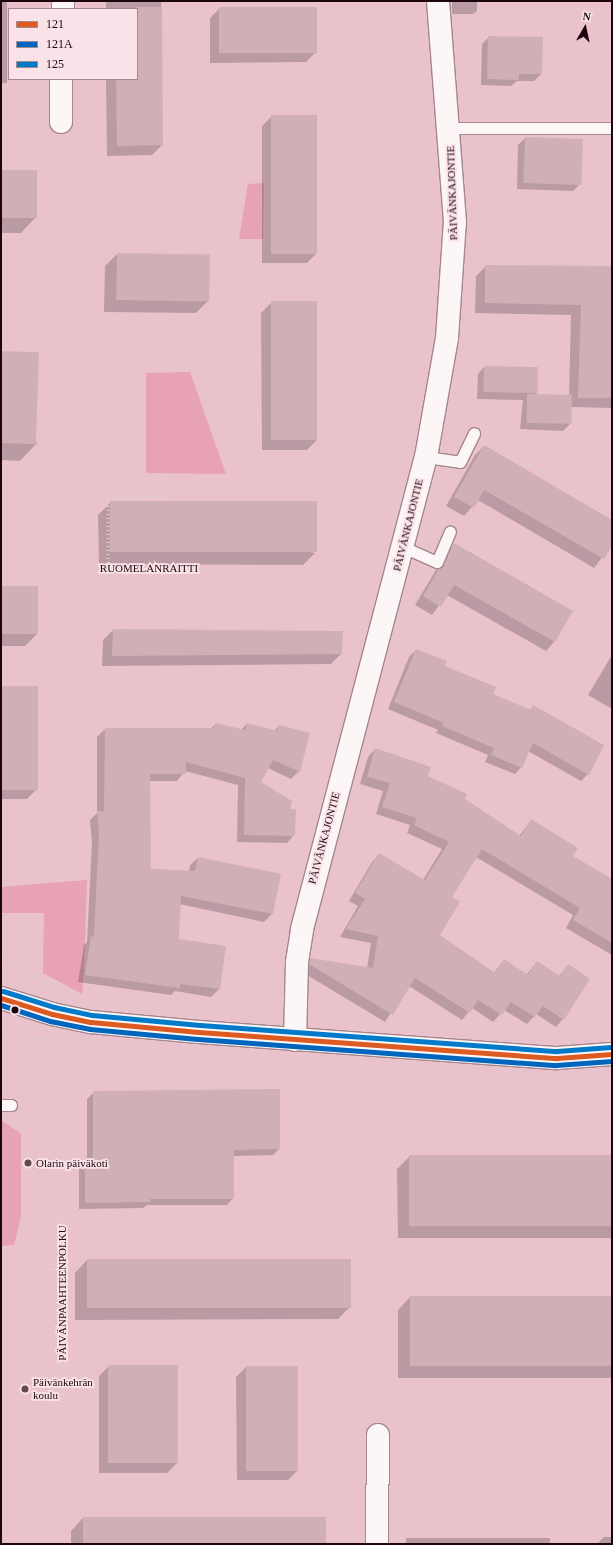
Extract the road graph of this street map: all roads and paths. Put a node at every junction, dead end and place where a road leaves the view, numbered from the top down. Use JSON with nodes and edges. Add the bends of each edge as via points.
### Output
{"nodes":[{"id":1,"x":438,"y":1,"type":"edge"},
{"id":2,"x":61,"y":80,"type":"edge"},
{"id":3,"x":61,"y":122,"type":"junction"},
{"id":4,"x":1,"y":123,"type":"edge"},
{"id":5,"x":449,"y":128,"type":"junction"},
{"id":6,"x":612,"y":128,"type":"edge"},
{"id":7,"x":68,"y":159,"type":"junction"},
{"id":8,"x":1,"y":160,"type":"edge"},
{"id":9,"x":68,"y":212,"type":"junction"},
{"id":10,"x":24,"y":269,"type":"dead end"},
{"id":11,"x":474,"y":432,"type":"joint"},
{"id":12,"x":426,"y":457,"type":"junction"},
{"id":13,"x":70,"y":467,"type":"junction"},
{"id":14,"x":1,"y":470,"type":"edge"},
{"id":15,"x":168,"y":496,"type":"dead end"},
{"id":16,"x":609,"y":510,"type":"dead end"},
{"id":17,"x":450,"y":532,"type":"joint"},
{"id":18,"x":403,"y":546,"type":"junction"},
{"id":19,"x":108,"y":568,"type":"junction"},
{"id":20,"x":397,"y":570,"type":"junction"},
{"id":21,"x":558,"y":592,"type":"dead end"},
{"id":22,"x":1,"y":958,"type":"edge"},
{"id":23,"x":58,"y":990,"type":"dead end"},
{"id":24,"x":1,"y":998,"type":"edge"},
{"id":25,"x":1,"y":1032,"type":"edge"},
{"id":26,"x":295,"y":1040,"type":"junction"},
{"id":27,"x":62,"y":1042,"type":"junction"},
{"id":28,"x":612,"y":1054,"type":"edge"},
{"id":29,"x":1,"y":1062,"type":"edge"},
{"id":30,"x":343,"y":1066,"type":"dead end"},
{"id":31,"x":612,"y":1136,"type":"edge"},
{"id":32,"x":113,"y":1222,"type":"dead end"},
{"id":33,"x":1,"y":1269,"type":"edge"},
{"id":34,"x":62,"y":1269,"type":"junction"},
{"id":35,"x":378,"y":1434,"type":"joint"},
{"id":36,"x":63,"y":1544,"type":"edge"},
{"id":37,"x":377,"y":1544,"type":"edge"}],
"edges":[{"from":1,"to":5,"type":"street","name":"PÄIVÄNKAJONTIE"},
{"from":2,"to":3,"type":"street"},
{"from":3,"to":4,"type":"path"},
{"from":3,"to":7,"type":"path"},
{"from":5,"to":6,"type":"lane"},
{"from":5,"to":12,"type":"street","name":"PÄIVÄNKAJONTIE","via":[[455,222],[452,279],[447,338]]},
{"from":7,"to":8,"type":"path"},
{"from":7,"to":9,"type":"path"},
{"from":9,"to":10,"type":"path"},
{"from":9,"to":13,"type":"path","via":[[71,267]]},
{"from":11,"to":12,"type":"lane","via":[[460,462]]},
{"from":11,"to":16,"type":"path"},
{"from":12,"to":18,"type":"street","name":"PÄIVÄNKAJONTIE"},
{"from":13,"to":14,"type":"path"},
{"from":13,"to":19,"type":"path","name":"RUOMELANRAITTI","via":[[71,568]]},
{"from":15,"to":19,"type":"path","via":[[108,498]]},
{"from":17,"to":18,"type":"lane","via":[[437,562]]},
{"from":17,"to":21,"type":"path"},
{"from":18,"to":20,"type":"street","name":"PÄIVÄNKAJONTIE"},
{"from":19,"to":20,"type":"path","name":"RUOMELANRAITTI"},
{"from":20,"to":26,"type":"street","name":"PÄIVÄNKAJONTIE","via":[[302,929],[297,962]]},
{"from":22,"to":23,"type":"path"},
{"from":24,"to":26,"type":"street","via":[[52,1014],[91,1022]]},
{"from":25,"to":27,"type":"path"},
{"from":26,"to":28,"type":"street","via":[[557,1058]]},
{"from":27,"to":29,"type":"path","via":[[49,1064]]},
{"from":27,"to":34,"type":"path","name":"PÄIVÄNPAAHTEENPOLKU"},
{"from":30,"to":32,"type":"path","via":[[338,1188],[326,1208],[313,1222]]},
{"from":31,"to":35,"type":"path","via":[[405,1130],[394,1139],[387,1425]]},
{"from":33,"to":34,"type":"path"},
{"from":34,"to":36,"type":"path","name":"PÄIVÄNPAAHTEENPOLKU"},
{"from":35,"to":37,"type":"street"}]}
